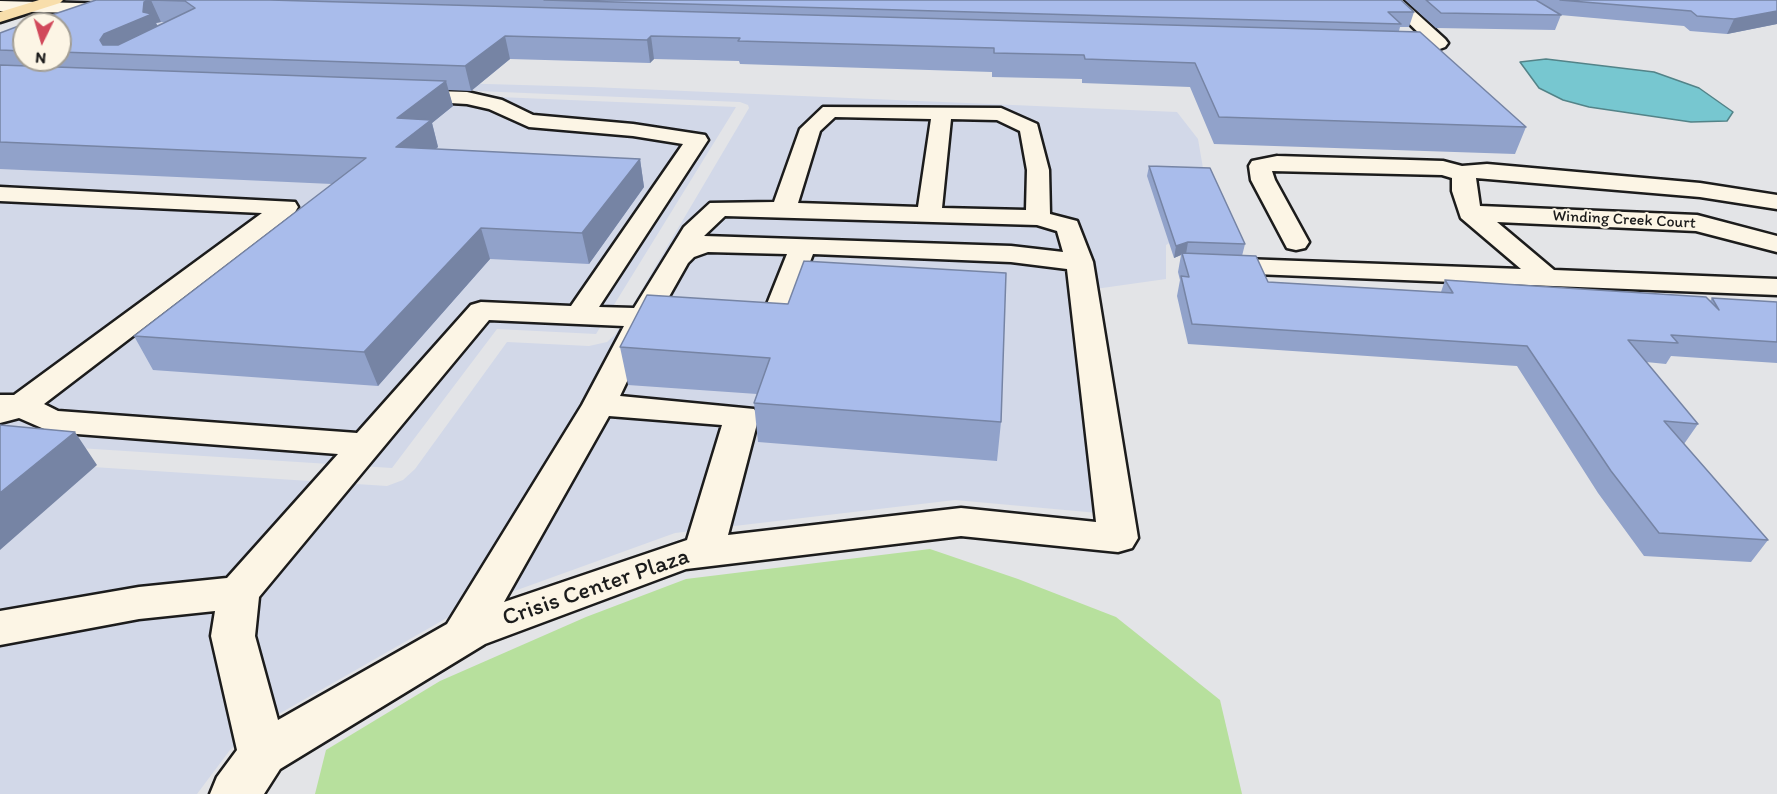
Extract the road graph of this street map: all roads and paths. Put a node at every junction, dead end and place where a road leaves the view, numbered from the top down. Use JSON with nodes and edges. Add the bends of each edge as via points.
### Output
{"nodes":[{"id":1,"x":55,"y":0,"type":"edge"},
{"id":2,"x":1393,"y":0,"type":"edge"},
{"id":3,"x":129,"y":5,"type":"edge"},
{"id":4,"x":0,"y":6,"type":"edge"},
{"id":5,"x":36,"y":7,"type":"junction"},
{"id":6,"x":0,"y":17,"type":"edge"},
{"id":7,"x":0,"y":23,"type":"edge"},
{"id":8,"x":1369,"y":47,"type":"edge"},
{"id":9,"x":383,"y":95,"type":"edge"},
{"id":10,"x":942,"y":113,"type":"junction"},
{"id":11,"x":1464,"y":174,"type":"junction"},
{"id":12,"x":0,"y":194,"type":"edge"},
{"id":13,"x":1777,"y":202,"type":"edge"},
{"id":14,"x":784,"y":210,"type":"junction"},
{"id":15,"x":1470,"y":213,"type":"junction"},
{"id":16,"x":929,"y":214,"type":"junction"},
{"id":17,"x":1038,"y":218,"type":"junction"},
{"id":18,"x":1296,"y":242,"type":"dead end"},
{"id":19,"x":1777,"y":244,"type":"edge"},
{"id":20,"x":803,"y":246,"type":"junction"},
{"id":21,"x":685,"y":251,"type":"junction"},
{"id":22,"x":1080,"y":262,"type":"junction"},
{"id":23,"x":1186,"y":264,"type":"edge"},
{"id":24,"x":1546,"y":278,"type":"junction"},
{"id":25,"x":1777,"y":287,"type":"edge"},
{"id":26,"x":579,"y":315,"type":"junction"},
{"id":27,"x":643,"y":318,"type":"junction"},
{"id":28,"x":599,"y":405,"type":"junction"},
{"id":29,"x":7,"y":408,"type":"edge"},
{"id":30,"x":367,"y":445,"type":"junction"},
{"id":31,"x":704,"y":551,"type":"junction"},
{"id":32,"x":239,"y":594,"type":"junction"},
{"id":33,"x":0,"y":628,"type":"edge"},
{"id":34,"x":462,"y":637,"type":"junction"},
{"id":35,"x":263,"y":754,"type":"junction"},
{"id":36,"x":235,"y":794,"type":"edge"}],
"edges":[{"from":1,"to":5,"type":"main road"},
{"from":2,"to":8,"type":"street","via":[[1439,43],[1429,48]]},
{"from":3,"to":5,"type":"street","via":[[107,9]]},
{"from":4,"to":5,"type":"street"},
{"from":5,"to":6,"type":"main road"},
{"from":5,"to":7,"type":"main road"},
{"from":9,"to":26,"type":"street","via":[[467,98],[495,104],[529,121],[697,140]]},
{"from":10,"to":14,"type":"street","via":[[830,111],[810,129]]},
{"from":10,"to":16,"type":"street"},
{"from":10,"to":17,"type":"street","via":[[1000,114],[1030,128],[1038,170]]},
{"from":11,"to":13,"type":"street","via":[[1487,171],[1700,190]]},
{"from":11,"to":15,"type":"street"},
{"from":11,"to":18,"type":"street","via":[[1443,168],[1277,163],[1260,166],[1263,180]]},
{"from":12,"to":29,"type":"street","via":[[286,207]]},
{"from":14,"to":16,"type":"street"},
{"from":14,"to":21,"type":"street","via":[[719,208],[693,232]]},
{"from":15,"to":19,"type":"street","name":"Winding Creek Court","via":[[1697,223]]},
{"from":15,"to":24,"type":"street"},
{"from":16,"to":17,"type":"street"},
{"from":17,"to":22,"type":"street","via":[[1068,226]]},
{"from":20,"to":21,"type":"street","via":[[705,244]]},
{"from":20,"to":22,"type":"street","via":[[1011,254]]},
{"from":20,"to":27,"type":"street","via":[[774,323]]},
{"from":21,"to":27,"type":"street"},
{"from":22,"to":31,"type":"street","name":"Crisis Center Plaza","via":[[1118,538],[961,522]]},
{"from":23,"to":24,"type":"street"},
{"from":24,"to":25,"type":"street"},
{"from":26,"to":27,"type":"street"},
{"from":26,"to":30,"type":"street","via":[[481,311]]},
{"from":27,"to":28,"type":"street"},
{"from":28,"to":31,"type":"street","via":[[742,416]]},
{"from":28,"to":34,"type":"street"},
{"from":29,"to":30,"type":"street","via":[[51,421]]},
{"from":30,"to":32,"type":"street"},
{"from":31,"to":34,"type":"street","name":"Crisis Center Plaza","via":[[682,555]]},
{"from":32,"to":33,"type":"street","via":[[139,603]]},
{"from":32,"to":35,"type":"street","via":[[233,636]]},
{"from":34,"to":35,"type":"street","name":"Crisis Center Plaza"},
{"from":35,"to":36,"type":"street","name":"Crisis Center Plaza"}]}
